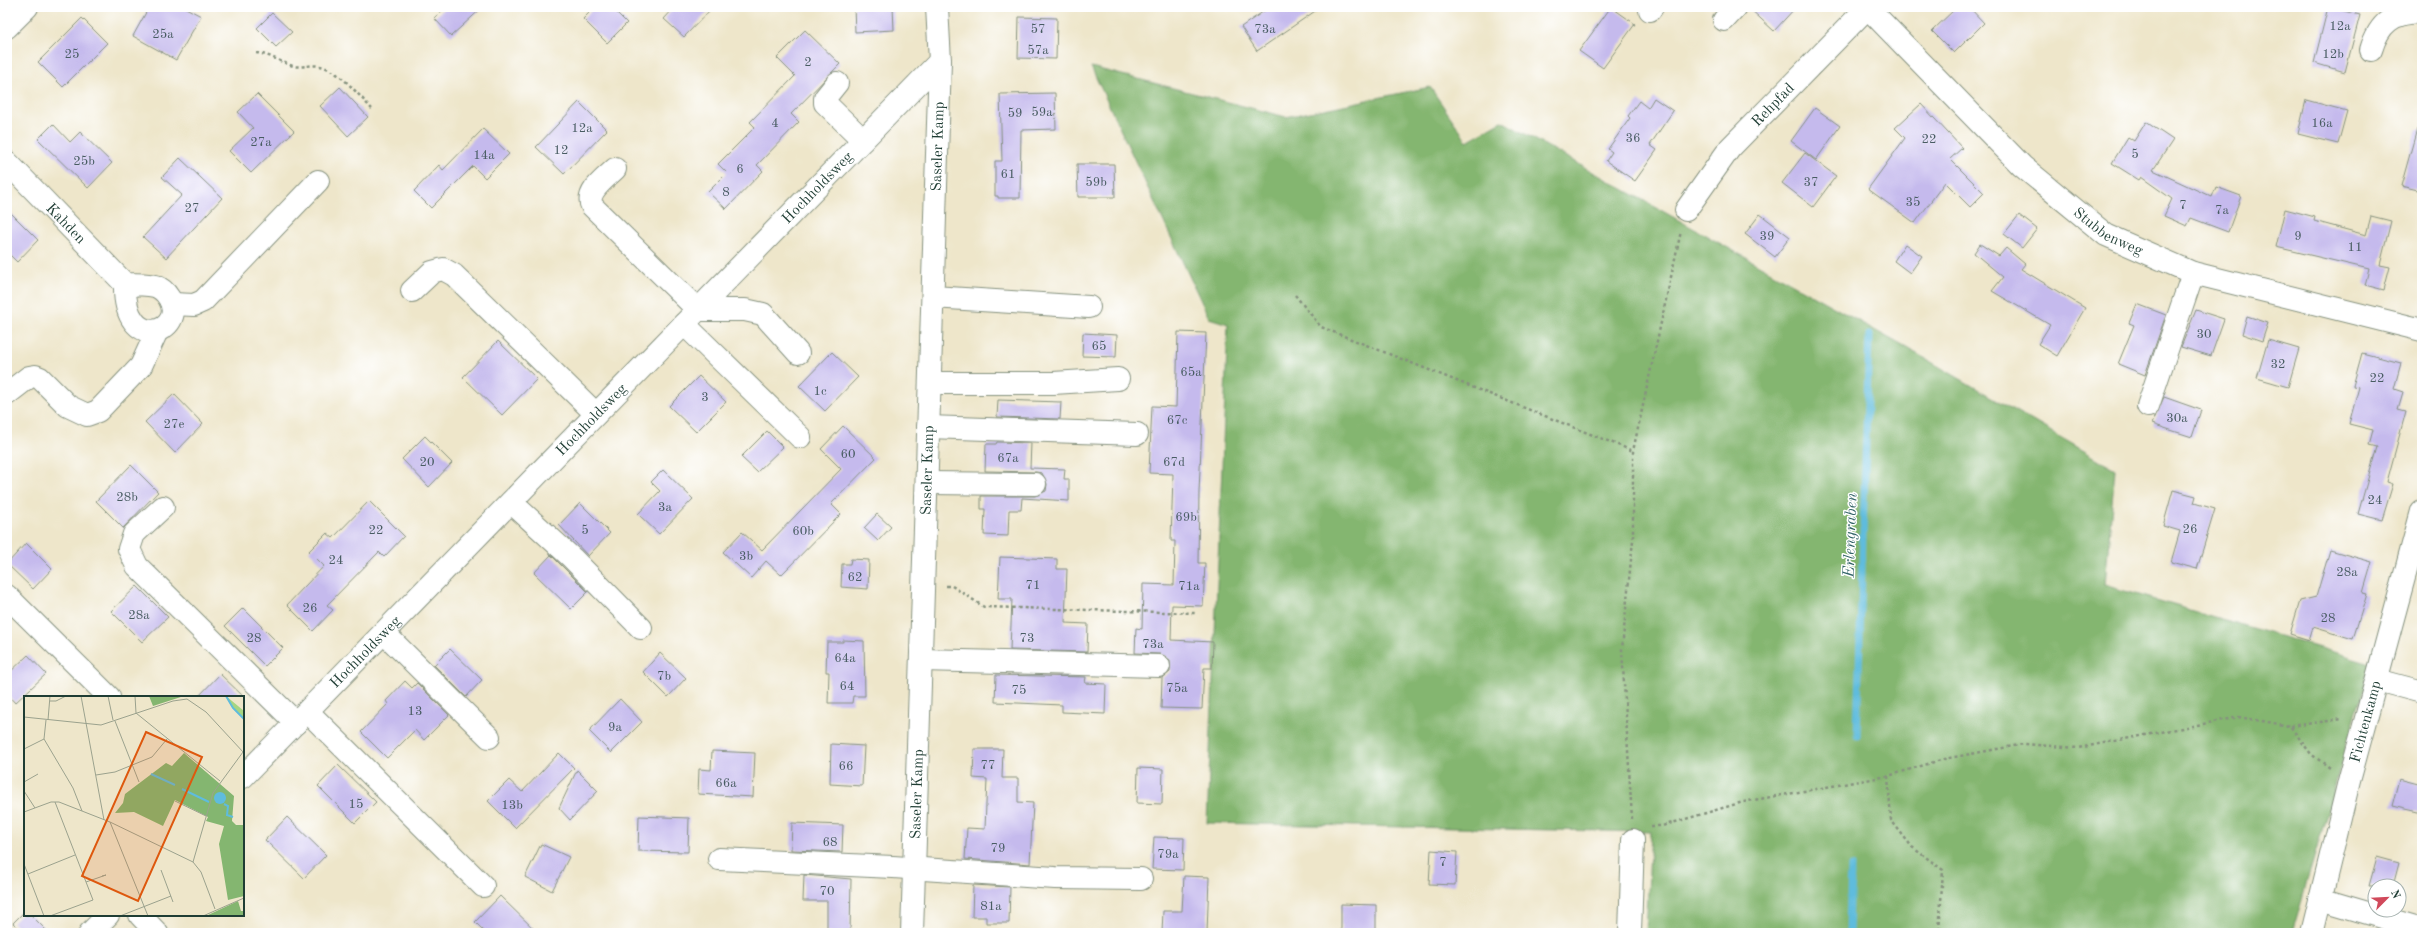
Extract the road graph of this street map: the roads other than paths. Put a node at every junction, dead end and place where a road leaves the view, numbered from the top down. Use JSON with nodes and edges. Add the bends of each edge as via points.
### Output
{"nodes":[{"id":1,"x":27,"y":7,"type":"edge"},
{"id":2,"x":936,"y":7,"type":"edge"},
{"id":3,"x":1868,"y":7,"type":"edge"},
{"id":4,"x":2422,"y":12,"type":"edge"},
{"id":5,"x":7,"y":27,"type":"edge"},
{"id":6,"x":2370,"y":50,"type":"dead end"},
{"id":7,"x":940,"y":61,"type":"junction"},
{"id":8,"x":837,"y":83,"type":"dead end"},
{"id":9,"x":863,"y":140,"type":"junction"},
{"id":10,"x":7,"y":162,"type":"edge"},
{"id":11,"x":615,"y":169,"type":"dead end"},
{"id":12,"x":318,"y":181,"type":"dead end"},
{"id":13,"x":1686,"y":210,"type":"road end"},
{"id":14,"x":2193,"y":273,"type":"junction"},
{"id":15,"x":125,"y":284,"type":"junction"},
{"id":16,"x":412,"y":291,"type":"dead end"},
{"id":17,"x":932,"y":298,"type":"junction"},
{"id":18,"x":173,"y":304,"type":"junction"},
{"id":19,"x":1089,"y":308,"type":"dead end"},
{"id":20,"x":691,"y":317,"type":"junction"},
{"id":21,"x":157,"y":330,"type":"junction"},
{"id":22,"x":2422,"y":330,"type":"edge"},
{"id":23,"x":798,"y":353,"type":"dead end"},
{"id":24,"x":1118,"y":379,"type":"dead end"},
{"id":25,"x":930,"y":383,"type":"junction"},
{"id":26,"x":7,"y":394,"type":"edge"},
{"id":27,"x":2148,"y":406,"type":"dead end"},
{"id":28,"x":596,"y":414,"type":"junction"},
{"id":29,"x":928,"y":427,"type":"junction"},
{"id":30,"x":1138,"y":434,"type":"dead end"},
{"id":31,"x":800,"y":437,"type":"dead end"},
{"id":32,"x":927,"y":483,"type":"junction"},
{"id":33,"x":1035,"y":484,"type":"dead end"},
{"id":34,"x":511,"y":502,"type":"junction"},
{"id":35,"x":163,"y":507,"type":"dead end"},
{"id":36,"x":2422,"y":511,"type":"edge"},
{"id":37,"x":7,"y":596,"type":"edge"},
{"id":38,"x":641,"y":628,"type":"dead end"},
{"id":39,"x":384,"y":633,"type":"junction"},
{"id":40,"x":921,"y":660,"type":"junction"},
{"id":41,"x":1160,"y":666,"type":"dead end"},
{"id":42,"x":2377,"y":680,"type":"junction"},
{"id":43,"x":2422,"y":692,"type":"edge"},
{"id":44,"x":108,"y":696,"type":"edge"},
{"id":45,"x":302,"y":718,"type":"junction"},
{"id":46,"x":489,"y":737,"type":"dead end"},
{"id":47,"x":244,"y":776,"type":"edge"},
{"id":48,"x":1632,"y":832,"type":"road end"},
{"id":49,"x":719,"y":859,"type":"dead end"},
{"id":50,"x":914,"y":870,"type":"junction"},
{"id":51,"x":1140,"y":878,"type":"dead end"},
{"id":52,"x":482,"y":886,"type":"dead end"},
{"id":53,"x":2320,"y":899,"type":"junction"},
{"id":54,"x":107,"y":916,"type":"edge"},
{"id":55,"x":141,"y":916,"type":"edge"},
{"id":56,"x":2422,"y":929,"type":"edge"},
{"id":57,"x":90,"y":933,"type":"edge"},
{"id":58,"x":156,"y":933,"type":"edge"},
{"id":59,"x":912,"y":933,"type":"edge"},
{"id":60,"x":1630,"y":933,"type":"edge"},
{"id":61,"x":2312,"y":933,"type":"edge"}],
"edges":[{"from":1,"to":5,"type":"street"},
{"from":2,"to":7,"type":"street","name":"Saseler Kamp"},
{"from":3,"to":13,"type":"street","name":"Rehpfad","via":[[1730,148]]},
{"from":3,"to":14,"type":"street","name":"Stubbenweg","via":[[2022,166],[2106,235]]},
{"from":4,"to":6,"type":"street","via":[[2394,17],[2384,24],[2376,33]]},
{"from":7,"to":9,"type":"street","name":"Hochholdsweg"},
{"from":7,"to":17,"type":"street","name":"Saseler Kamp"},
{"from":8,"to":9,"type":"street","via":[[825,98],[825,103]]},
{"from":9,"to":20,"type":"street","name":"Hochholdsweg"},
{"from":10,"to":15,"type":"street","name":"Kahden"},
{"from":11,"to":20,"type":"street","via":[[592,192],[592,206]]},
{"from":12,"to":18,"type":"street","via":[[203,301],[194,305]]},
{"from":14,"to":22,"type":"street","name":"Stubbenweg"},
{"from":14,"to":27,"type":"street"},
{"from":15,"to":18,"type":"street","via":[[157,286],[166,293]]},
{"from":15,"to":21,"type":"street","via":[[126,305],[131,318],[145,330]]},
{"from":16,"to":28,"type":"street","via":[[432,272],[443,269],[454,275]]},
{"from":17,"to":19,"type":"street"},
{"from":17,"to":25,"type":"street","name":"Saseler Kamp"},
{"from":18,"to":21,"type":"street","via":[[172,317],[167,325]]},
{"from":20,"to":23,"type":"street","via":[[744,310],[763,314]]},
{"from":20,"to":28,"type":"street","name":"Hochholdsweg"},
{"from":20,"to":31,"type":"street"},
{"from":21,"to":26,"type":"street","via":[[141,366],[98,411],[87,415],[77,412],[35,376],[29,377]]},
{"from":24,"to":25,"type":"street","via":[[1053,383]]},
{"from":25,"to":29,"type":"street","name":"Saseler Kamp"},
{"from":28,"to":34,"type":"street","name":"Hochholdsweg"},
{"from":29,"to":30,"type":"street"},
{"from":29,"to":32,"type":"street","name":"Saseler Kamp"},
{"from":32,"to":33,"type":"street"},
{"from":32,"to":40,"type":"street","name":"Saseler Kamp"},
{"from":34,"to":38,"type":"street","via":[[589,574]]},
{"from":34,"to":39,"type":"street","name":"Hochholdsweg"},
{"from":35,"to":45,"type":"street","via":[[134,534],[129,549],[137,566]]},
{"from":36,"to":42,"type":"street","name":"Fichtenkamp"},
{"from":37,"to":44,"type":"street"},
{"from":39,"to":45,"type":"street","name":"Hochholdsweg"},
{"from":39,"to":46,"type":"street"},
{"from":40,"to":41,"type":"street"},
{"from":40,"to":50,"type":"street","name":"Saseler Kamp"},
{"from":42,"to":43,"type":"street"},
{"from":42,"to":53,"type":"street","name":"Fichtenkamp"},
{"from":45,"to":47,"type":"street","name":"Hochholdsweg"},
{"from":45,"to":52,"type":"street"},
{"from":48,"to":60,"type":"street"},
{"from":49,"to":50,"type":"street"},
{"from":50,"to":51,"type":"street","via":[[1055,878]]},
{"from":50,"to":59,"type":"street","name":"Saseler Kamp"},
{"from":53,"to":56,"type":"street"},
{"from":53,"to":61,"type":"street","name":"Fichtenkamp"},
{"from":54,"to":57,"type":"street"},
{"from":55,"to":58,"type":"street"}]}
